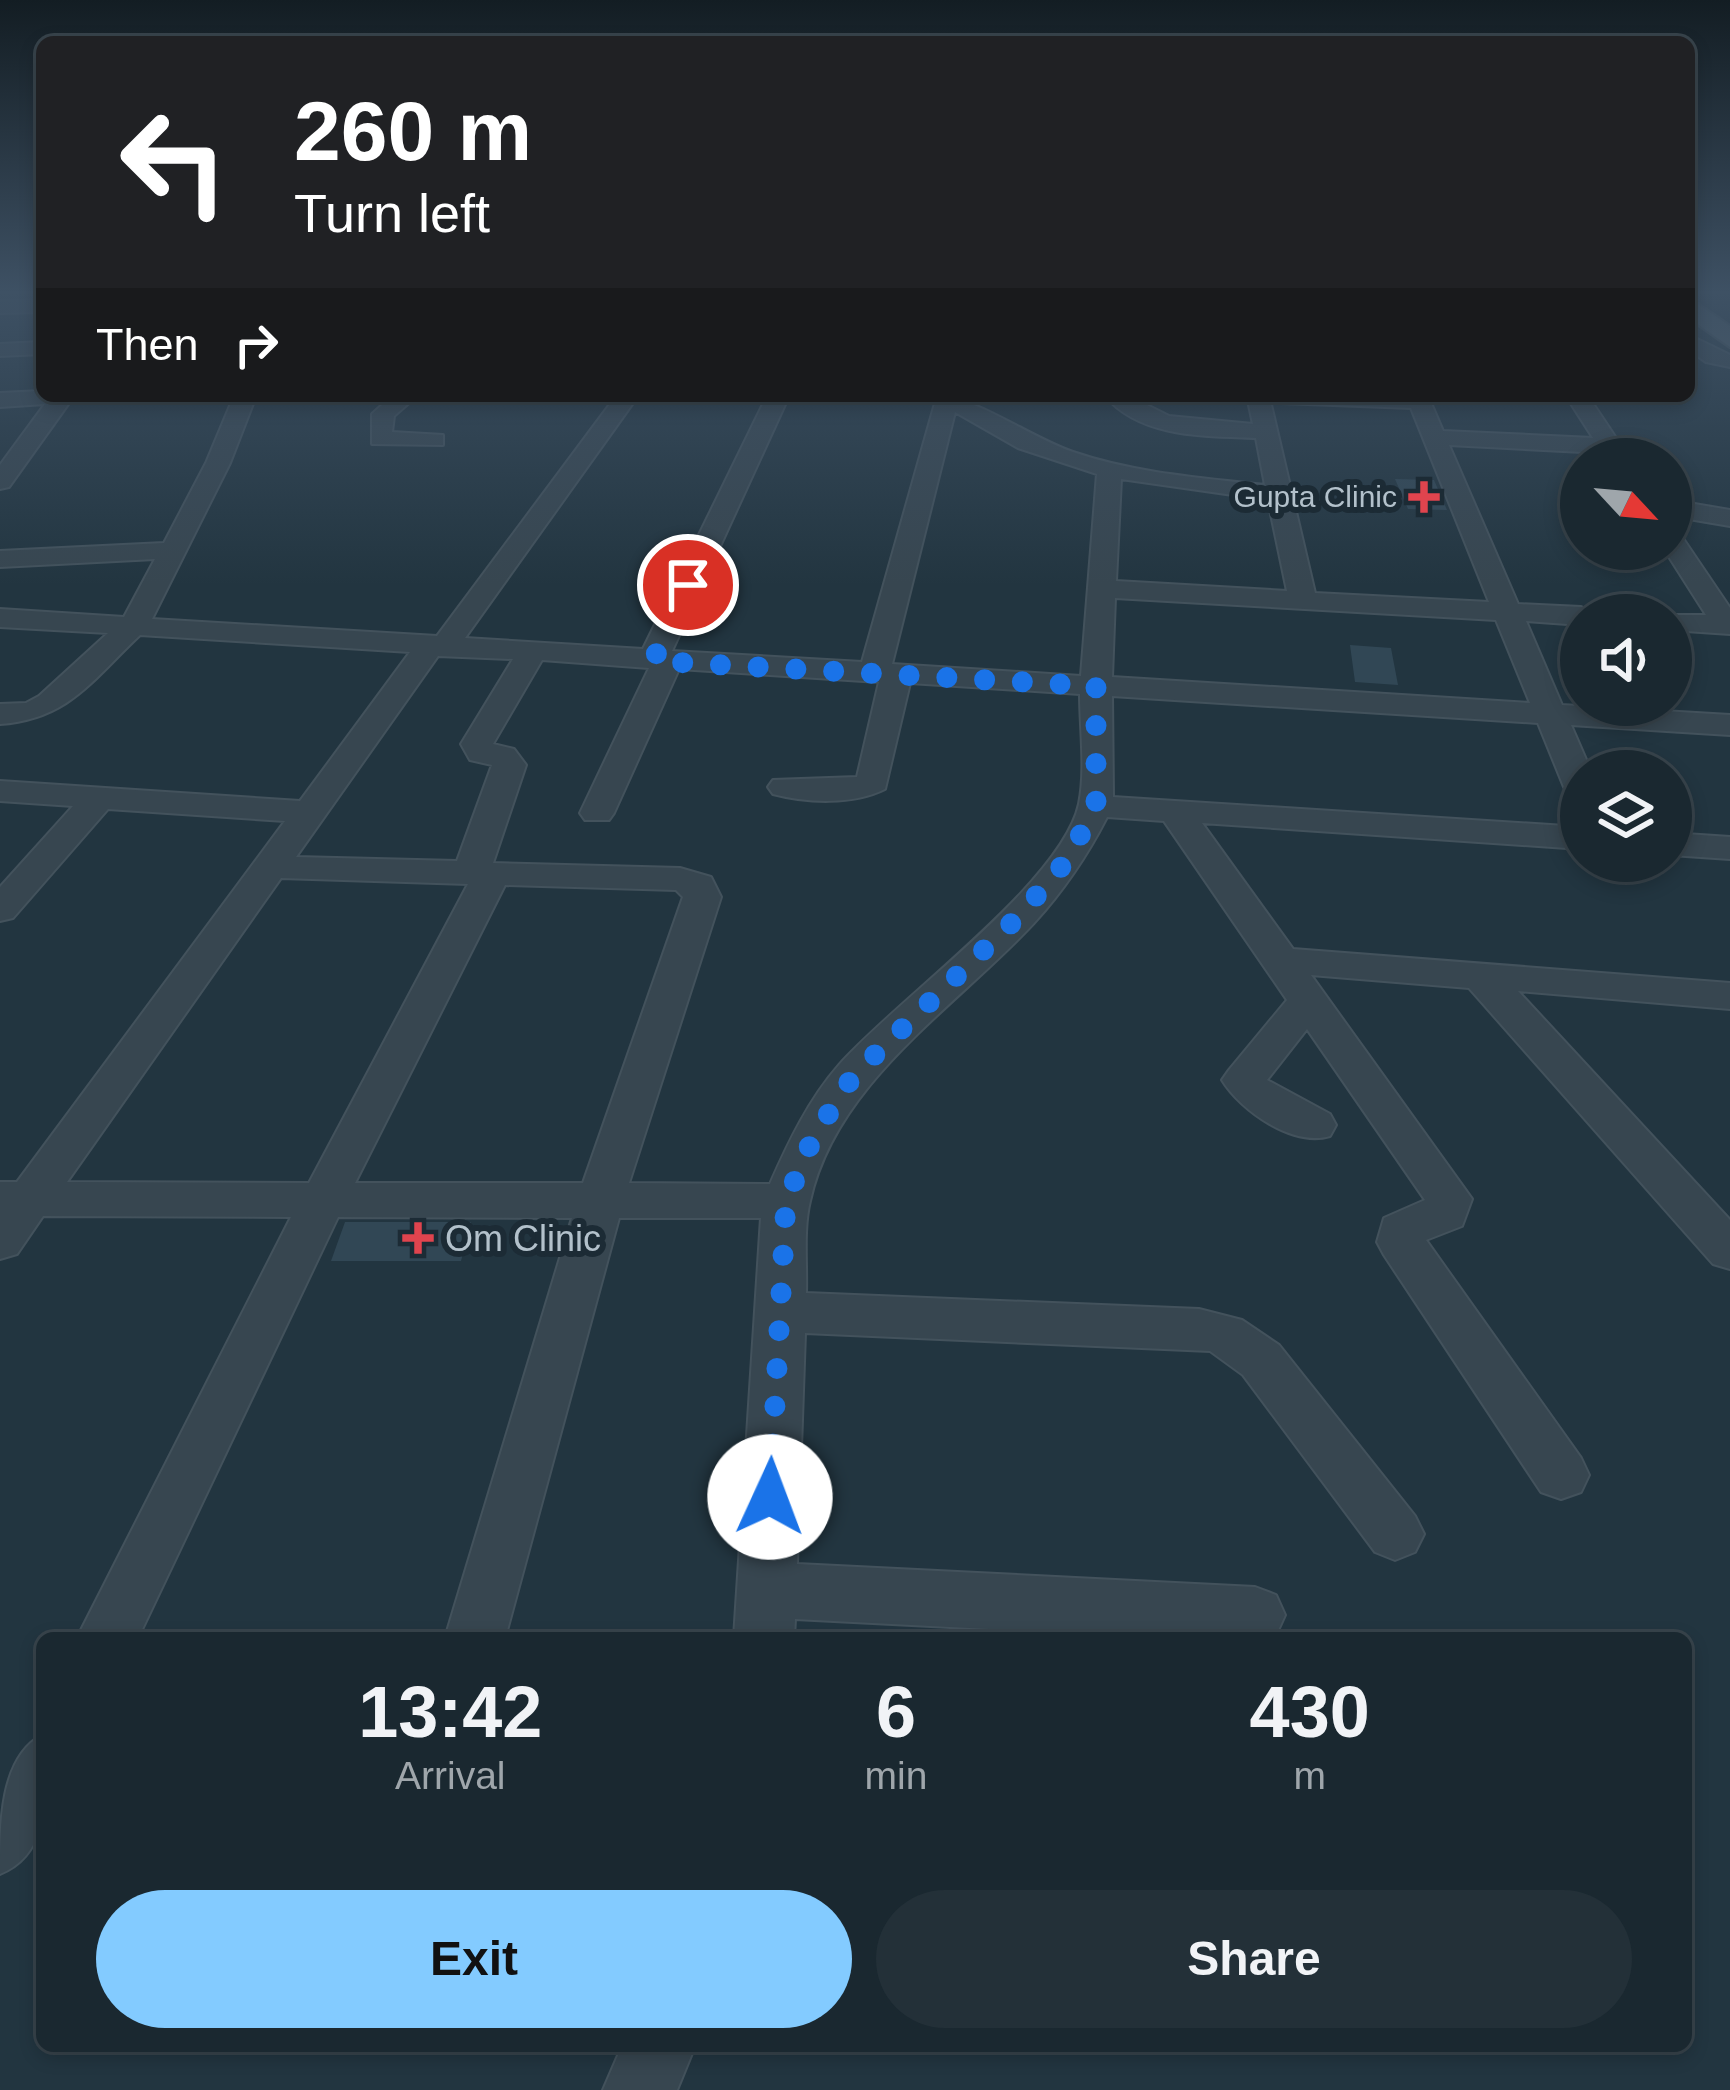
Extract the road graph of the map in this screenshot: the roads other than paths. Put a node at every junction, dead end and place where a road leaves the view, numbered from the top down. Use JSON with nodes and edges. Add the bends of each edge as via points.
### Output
{"nodes":[{"id":1,"x":36,"y":398,"type":"edge"},
{"id":2,"x":0,"y":400,"type":"edge"},
{"id":3,"x":57,"y":402,"type":"edge"},
{"id":4,"x":242,"y":402,"type":"edge"},
{"id":5,"x":398,"y":402,"type":"edge"},
{"id":6,"x":622,"y":402,"type":"edge"},
{"id":7,"x":775,"y":402,"type":"edge"},
{"id":8,"x":949,"y":402,"type":"edge"},
{"id":9,"x":956,"y":402,"type":"edge"},
{"id":10,"x":1121,"y":402,"type":"edge"},
{"id":11,"x":1259,"y":402,"type":"edge"},
{"id":12,"x":1420,"y":402,"type":"edge"},
{"id":13,"x":1581,"y":402,"type":"edge"},
{"id":14,"x":1266,"y":430,"type":"junction"},
{"id":15,"x":1434,"y":437,"type":"junction"},
{"id":16,"x":1605,"y":438,"type":"edge"},
{"id":17,"x":435,"y":440,"type":"dead end"},
{"id":18,"x":12,"y":448,"type":"edge"},
{"id":19,"x":1560,"y":448,"type":"edge"},
{"id":20,"x":957,"y":451,"type":"junction"},
{"id":21,"x":1050,"y":455,"type":"junction"},
{"id":22,"x":1109,"y":472,"type":"junction"},
{"id":23,"x":0,"y":482,"type":"edge"},
{"id":24,"x":1280,"y":494,"type":"junction"},
{"id":25,"x":1692,"y":512,"type":"edge"},
{"id":26,"x":1730,"y":518,"type":"edge"},
{"id":27,"x":174,"y":550,"type":"junction"},
{"id":28,"x":0,"y":559,"type":"edge"},
{"id":29,"x":1692,"y":570,"type":"edge"},
{"id":30,"x":1102,"y":589,"type":"junction"},
{"id":31,"x":1303,"y":601,"type":"junction"},
{"id":32,"x":1508,"y":612,"type":"junction"},
{"id":33,"x":1560,"y":615,"type":"edge"},
{"id":34,"x":0,"y":618,"type":"edge"},
{"id":35,"x":1692,"y":622,"type":"edge"},
{"id":36,"x":1728,"y":624,"type":"edge"},
{"id":37,"x":134,"y":626,"type":"junction"},
{"id":38,"x":436,"y":648,"type":"junction"},
{"id":39,"x":530,"y":653,"type":"junction"},
{"id":40,"x":660,"y":661,"type":"junction"},
{"id":41,"x":885,"y":674,"type":"junction"},
{"id":42,"x":1096,"y":686,"type":"junction"},
{"id":43,"x":0,"y":714,"type":"edge"},
{"id":44,"x":1550,"y":714,"type":"junction"},
{"id":45,"x":1730,"y":724,"type":"edge"},
{"id":46,"x":1565,"y":750,"type":"edge"},
{"id":47,"x":785,"y":787,"type":"dead end"},
{"id":48,"x":0,"y":790,"type":"edge"},
{"id":49,"x":99,"y":799,"type":"junction"},
{"id":50,"x":1096,"y":806,"type":"junction"},
{"id":51,"x":1175,"y":811,"type":"junction"},
{"id":52,"x":309,"y":812,"type":"junction"},
{"id":53,"x":597,"y":813,"type":"dead end"},
{"id":54,"x":1560,"y":837,"type":"edge"},
{"id":55,"x":1692,"y":845,"type":"edge"},
{"id":56,"x":1730,"y":848,"type":"edge"},
{"id":57,"x":269,"y":867,"type":"junction"},
{"id":58,"x":481,"y":875,"type":"junction"},
{"id":59,"x":0,"y":910,"type":"edge"},
{"id":60,"x":1280,"y":960,"type":"junction"},
{"id":61,"x":1481,"y":976,"type":"junction"},
{"id":62,"x":1730,"y":996,"type":"edge"},
{"id":63,"x":1309,"y":1000,"type":"junction"},
{"id":64,"x":1314,"y":1125,"type":"dead end"},
{"id":65,"x":14,"y":1200,"type":"edge"},
{"id":66,"x":322,"y":1200,"type":"junction"},
{"id":67,"x":600,"y":1201,"type":"junction"},
{"id":68,"x":786,"y":1201,"type":"junction"},
{"id":69,"x":0,"y":1241,"type":"edge"},
{"id":70,"x":1730,"y":1251,"type":"edge"},
{"id":71,"x":777,"y":1312,"type":"junction"},
{"id":72,"x":1561,"y":1474,"type":"dead end"},
{"id":73,"x":1395,"y":1534,"type":"dead end"},
{"id":74,"x":765,"y":1614,"type":"edge"},
{"id":75,"x":1255,"y":1615,"type":"dead end"},
{"id":76,"x":110,"y":1632,"type":"edge"},
{"id":77,"x":478,"y":1632,"type":"edge"},
{"id":78,"x":36,"y":1778,"type":"edge"},
{"id":79,"x":0,"y":1841,"type":"edge"},
{"id":80,"x":656,"y":2052,"type":"edge"},
{"id":81,"x":640,"y":2090,"type":"edge"}],
"edges":[{"from":1,"to":2,"type":"street"},
{"from":3,"to":18,"type":"street"},
{"from":4,"to":27,"type":"street"},
{"from":5,"to":17,"type":"street","via":[[382,414],[380,439]]},
{"from":6,"to":38,"type":"street"},
{"from":7,"to":40,"type":"street"},
{"from":8,"to":20,"type":"street"},
{"from":9,"to":21,"type":"street"},
{"from":10,"to":14,"type":"street","via":[[1164,421]]},
{"from":11,"to":14,"type":"street"},
{"from":12,"to":15,"type":"street"},
{"from":13,"to":16,"type":"street"},
{"from":14,"to":24,"type":"street"},
{"from":15,"to":19,"type":"street"},
{"from":15,"to":32,"type":"street"},
{"from":18,"to":23,"type":"street"},
{"from":20,"to":21,"type":"street"},
{"from":20,"to":41,"type":"street"},
{"from":21,"to":22,"type":"street"},
{"from":22,"to":24,"type":"street"},
{"from":22,"to":30,"type":"street"},
{"from":24,"to":31,"type":"street"},
{"from":25,"to":26,"type":"street"},
{"from":27,"to":28,"type":"street"},
{"from":27,"to":37,"type":"street"},
{"from":29,"to":36,"type":"street"},
{"from":30,"to":31,"type":"street"},
{"from":30,"to":42,"type":"street"},
{"from":31,"to":32,"type":"street"},
{"from":32,"to":33,"type":"street"},
{"from":32,"to":44,"type":"street"},
{"from":34,"to":37,"type":"street"},
{"from":35,"to":36,"type":"street"},
{"from":37,"to":38,"type":"street"},
{"from":37,"to":43,"type":"street","via":[[50,703]]},
{"from":38,"to":39,"type":"street"},
{"from":38,"to":52,"type":"street"},
{"from":39,"to":40,"type":"street"},
{"from":39,"to":58,"type":"street","via":[[477,744],[509,765]]},
{"from":40,"to":41,"type":"street"},
{"from":40,"to":53,"type":"street"},
{"from":41,"to":42,"type":"street"},
{"from":41,"to":47,"type":"street","via":[[873,782],[857,790]]},
{"from":42,"to":44,"type":"street"},
{"from":42,"to":50,"type":"street"},
{"from":44,"to":45,"type":"street"},
{"from":44,"to":46,"type":"street"},
{"from":48,"to":49,"type":"street"},
{"from":49,"to":52,"type":"street"},
{"from":49,"to":59,"type":"street"},
{"from":50,"to":51,"type":"street"},
{"from":50,"to":68,"type":"street","via":[[1067,860],[1020,915],[853,1076]]},
{"from":51,"to":54,"type":"street"},
{"from":51,"to":60,"type":"street"},
{"from":52,"to":57,"type":"street"},
{"from":55,"to":56,"type":"street"},
{"from":57,"to":58,"type":"street"},
{"from":57,"to":65,"type":"street"},
{"from":58,"to":66,"type":"street"},
{"from":58,"to":67,"type":"street","via":[[698,885],[702,897]]},
{"from":60,"to":61,"type":"street"},
{"from":60,"to":63,"type":"street"},
{"from":61,"to":62,"type":"street"},
{"from":61,"to":70,"type":"street"},
{"from":63,"to":64,"type":"street","via":[[1244,1080]]},
{"from":63,"to":72,"type":"street","via":[[1449,1199],[1445,1214],[1401,1231],[1401,1242]]},
{"from":65,"to":66,"type":"street"},
{"from":65,"to":69,"type":"street"},
{"from":66,"to":67,"type":"street"},
{"from":66,"to":76,"type":"street"},
{"from":67,"to":68,"type":"street"},
{"from":67,"to":77,"type":"street"},
{"from":68,"to":71,"type":"street"},
{"from":71,"to":73,"type":"street","via":[[1224,1334],[1261,1360]]},
{"from":71,"to":74,"type":"street"},
{"from":74,"to":75,"type":"street"},
{"from":78,"to":79,"type":"street"},
{"from":80,"to":81,"type":"street"}]}
